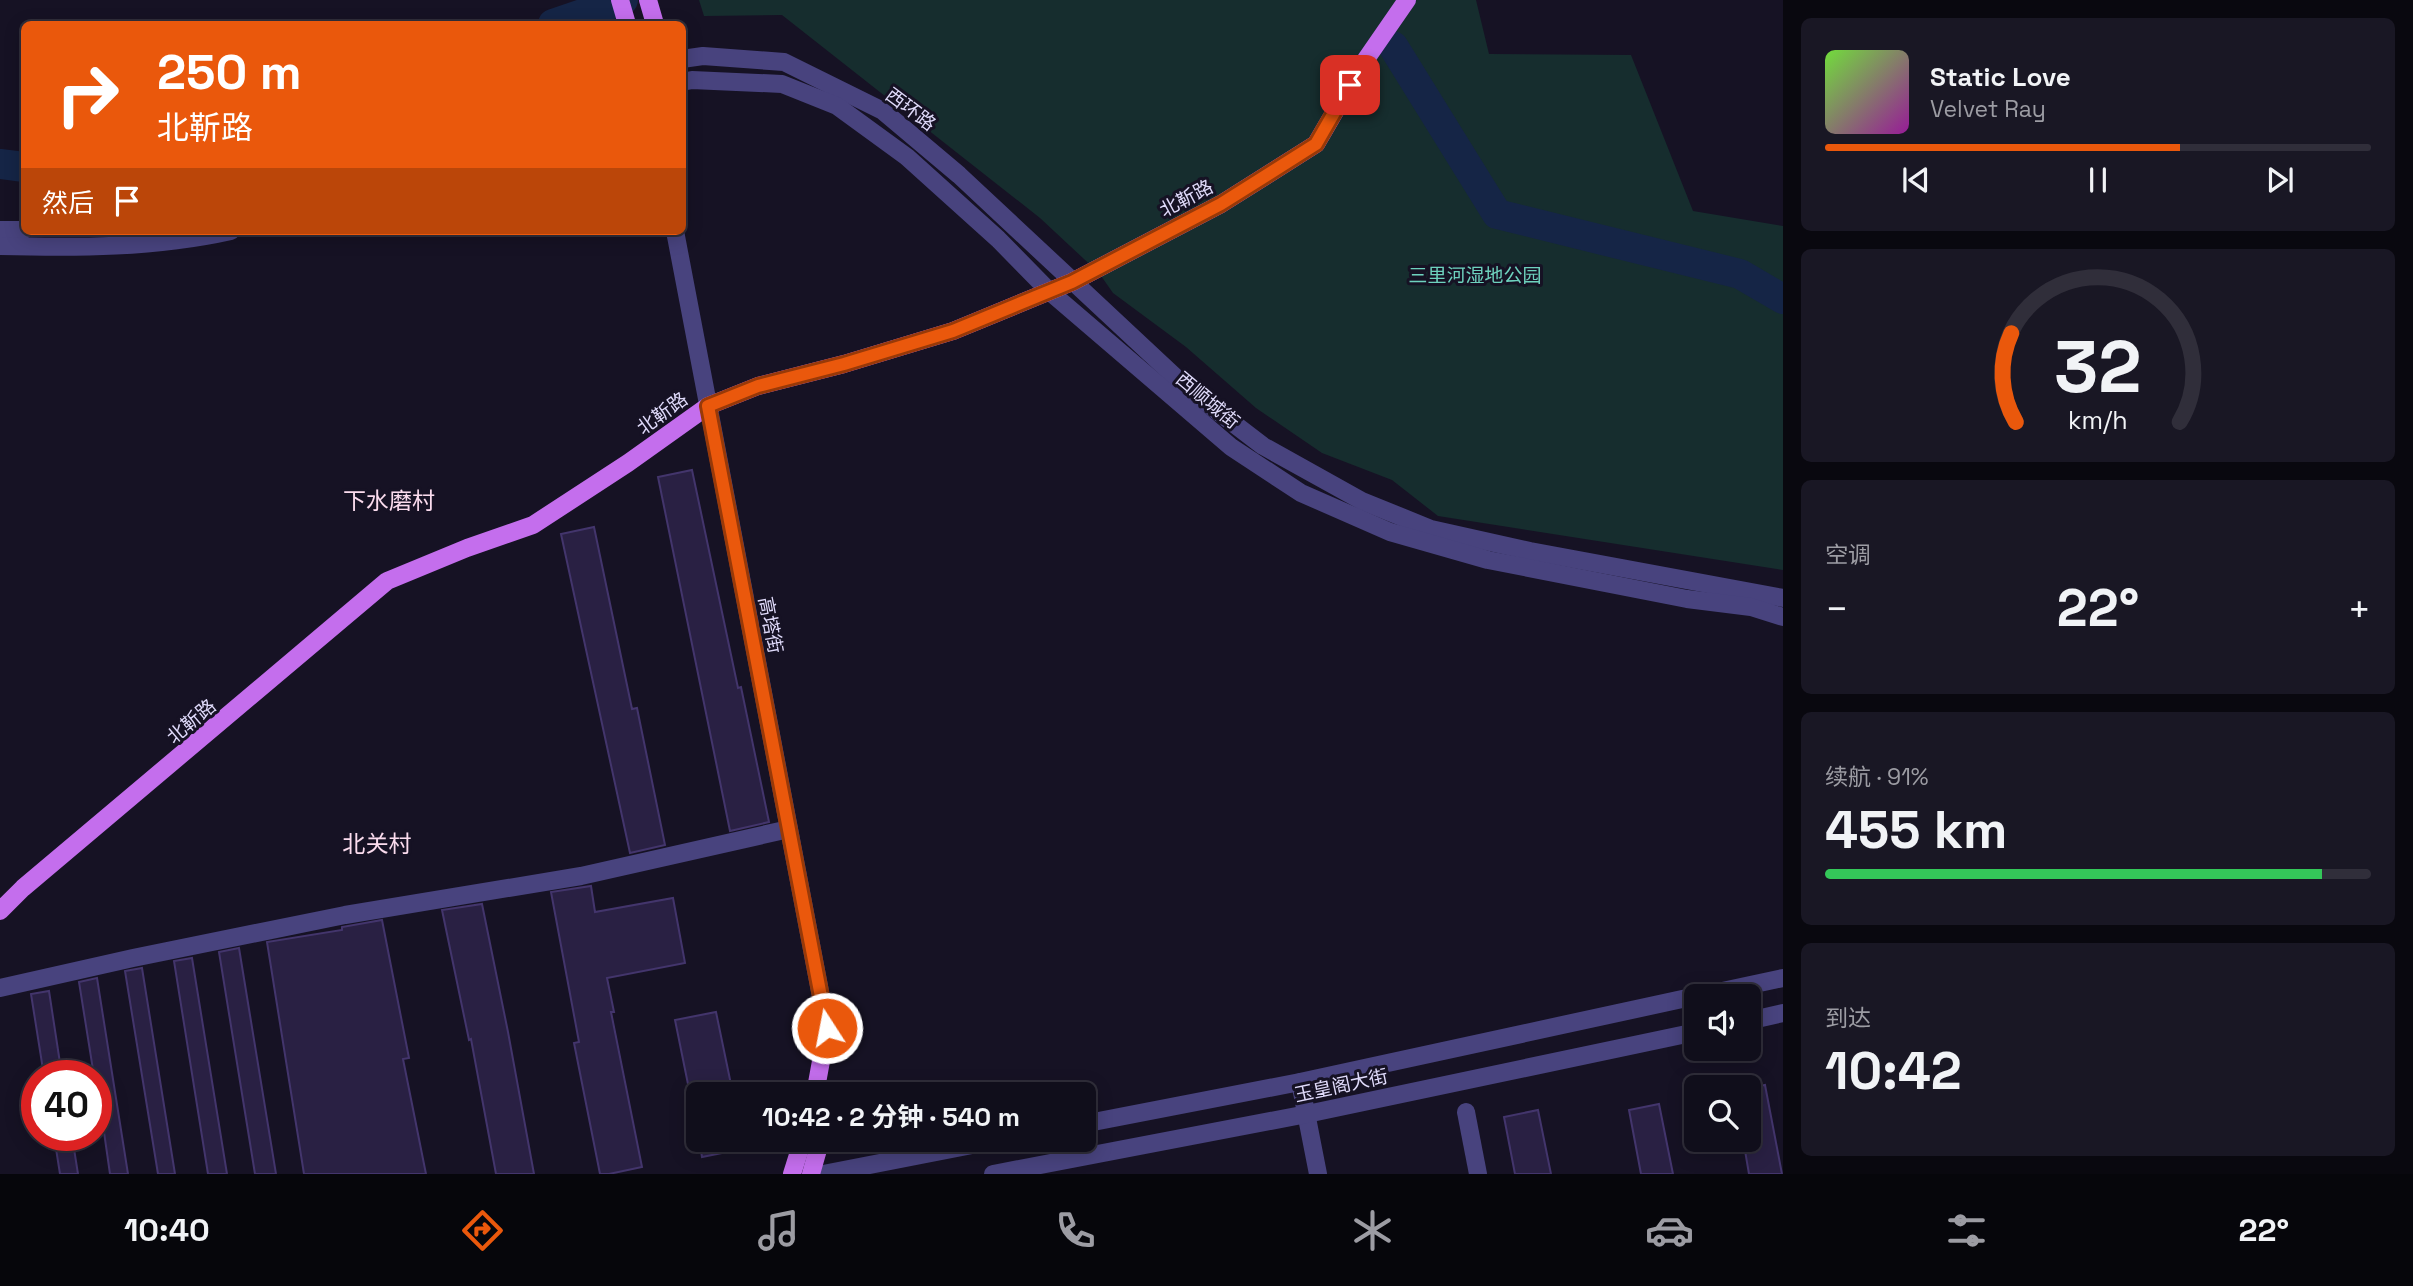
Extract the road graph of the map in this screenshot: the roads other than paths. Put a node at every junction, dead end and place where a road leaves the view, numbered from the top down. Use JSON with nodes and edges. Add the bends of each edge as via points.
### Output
{"nodes":[{"id":1,"x":620,"y":0,"type":"edge"},
{"id":2,"x":648,"y":0,"type":"edge"},
{"id":3,"x":1407,"y":0,"type":"edge"},
{"id":4,"x":626,"y":21,"type":"edge"},
{"id":5,"x":654,"y":21,"type":"edge"},
{"id":6,"x":686,"y":58,"type":"edge"},
{"id":7,"x":686,"y":81,"type":"edge"},
{"id":8,"x":0,"y":230,"type":"edge"},
{"id":9,"x":21,"y":230,"type":"edge"},
{"id":10,"x":208,"y":235,"type":"edge"},
{"id":11,"x":676,"y":235,"type":"edge"},
{"id":12,"x":0,"y":246,"type":"edge"},
{"id":13,"x":1072,"y":282,"type":"junction"},
{"id":14,"x":1049,"y":291,"type":"junction"},
{"id":15,"x":708,"y":406,"type":"junction"},
{"id":16,"x":1783,"y":598,"type":"edge"},
{"id":17,"x":1783,"y":617,"type":"edge"},
{"id":18,"x":789,"y":829,"type":"junction"},
{"id":19,"x":0,"y":911,"type":"edge"},
{"id":20,"x":1783,"y":978,"type":"edge"},
{"id":21,"x":1754,"y":984,"type":"edge"},
{"id":22,"x":0,"y":988,"type":"edge"},
{"id":23,"x":1684,"y":999,"type":"edge"},
{"id":24,"x":1783,"y":1013,"type":"edge"},
{"id":25,"x":1761,"y":1018,"type":"edge"},
{"id":26,"x":827,"y":1028,"type":"junction"},
{"id":27,"x":1684,"y":1035,"type":"edge"},
{"id":28,"x":817,"y":1082,"type":"edge"},
{"id":29,"x":828,"y":1082,"type":"edge"},
{"id":30,"x":1300,"y":1082,"type":"junction"},
{"id":31,"x":1466,"y":1112,"type":"dead end"},
{"id":32,"x":1307,"y":1114,"type":"junction"},
{"id":33,"x":1096,"y":1121,"type":"edge"},
{"id":34,"x":799,"y":1152,"type":"edge"},
{"id":35,"x":817,"y":1152,"type":"edge"},
{"id":36,"x":936,"y":1152,"type":"edge"},
{"id":37,"x":792,"y":1174,"type":"edge"},
{"id":38,"x":811,"y":1174,"type":"edge"},
{"id":39,"x":822,"y":1174,"type":"edge"},
{"id":40,"x":993,"y":1174,"type":"edge"},
{"id":41,"x":1318,"y":1174,"type":"edge"},
{"id":42,"x":1478,"y":1174,"type":"edge"}],
"edges":[{"from":1,"to":4,"type":"main road"},
{"from":2,"to":5,"type":"main road"},
{"from":3,"to":13,"type":"main road","name":"北靳路","via":[[1316,144],[1221,204]]},
{"from":6,"to":13,"type":"street","name":"西环路","via":[[703,55],[784,62],[883,111],[959,175]]},
{"from":7,"to":14,"type":"street","name":"西顺城街","via":[[782,84],[837,106],[907,157]]},
{"from":8,"to":9,"type":"street"},
{"from":10,"to":12,"type":"street","via":[[155,244]]},
{"from":11,"to":15,"type":"street","name":"高塔街"},
{"from":13,"to":14,"type":"main road","name":"北靳路"},
{"from":13,"to":16,"type":"street","name":"西顺城街","via":[[1186,387],[1264,446],[1362,501],[1431,529]]},
{"from":14,"to":15,"type":"main road","name":"北靳路","via":[[953,331],[758,386]]},
{"from":14,"to":17,"type":"street","name":"西顺城街","via":[[1231,447],[1301,493],[1390,532],[1488,560],[1751,607]]},
{"from":15,"to":18,"type":"street","name":"高塔街"},
{"from":15,"to":19,"type":"main road","name":"北靳路","via":[[533,525],[387,581]]},
{"from":18,"to":22,"type":"street","via":[[581,876],[345,915]]},
{"from":18,"to":26,"type":"street","name":"高塔街"},
{"from":20,"to":21,"type":"street","name":"玉皇阁大街"},
{"from":23,"to":30,"type":"street","name":"玉皇阁大街"},
{"from":24,"to":25,"type":"street"},
{"from":26,"to":28,"type":"main road","name":"高塔街"},
{"from":26,"to":29,"type":"main road","name":"高塔街"},
{"from":27,"to":32,"type":"street","name":"玉皇阁大街"},
{"from":30,"to":32,"type":"street"},
{"from":30,"to":33,"type":"street","name":"玉皇阁大街"},
{"from":31,"to":42,"type":"street"},
{"from":32,"to":40,"type":"street","name":"玉皇阁大街"},
{"from":32,"to":41,"type":"street"},
{"from":34,"to":37,"type":"main road"},
{"from":35,"to":38,"type":"main road"},
{"from":36,"to":39,"type":"street"}]}
